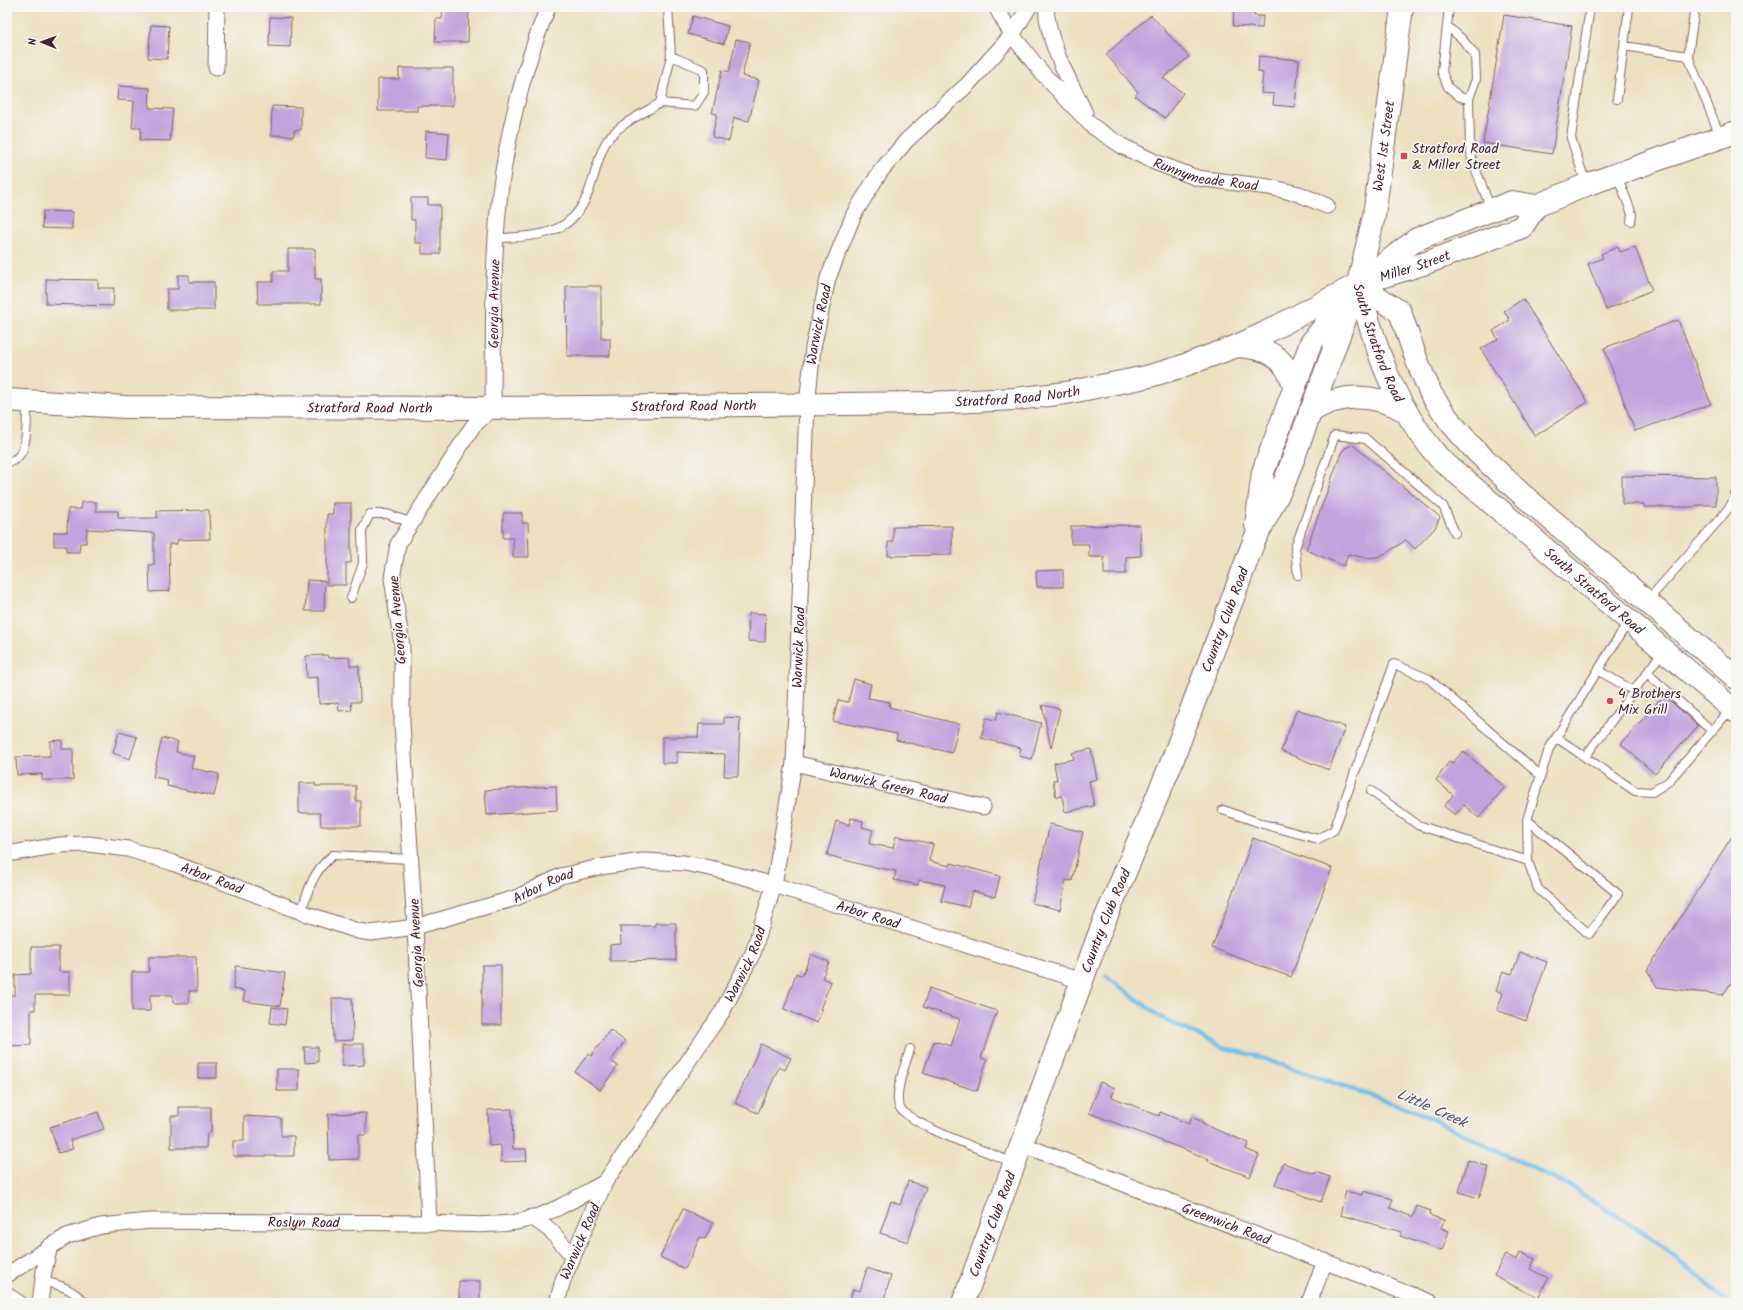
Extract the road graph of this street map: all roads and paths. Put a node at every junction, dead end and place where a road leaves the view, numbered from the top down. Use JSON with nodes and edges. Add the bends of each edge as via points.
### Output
{"nodes":[{"id":1,"x":217,"y":7,"type":"edge"},
{"id":2,"x":548,"y":7,"type":"edge"},
{"id":3,"x":668,"y":7,"type":"edge"},
{"id":4,"x":996,"y":7,"type":"edge"},
{"id":5,"x":1029,"y":7,"type":"edge"},
{"id":6,"x":1046,"y":7,"type":"edge"},
{"id":7,"x":1402,"y":7,"type":"edge"},
{"id":8,"x":1449,"y":7,"type":"edge"},
{"id":9,"x":1590,"y":7,"type":"edge"},
{"id":10,"x":1630,"y":7,"type":"edge"},
{"id":11,"x":1695,"y":7,"type":"edge"},
{"id":12,"x":1447,"y":26,"type":"junction"},
{"id":13,"x":1012,"y":35,"type":"junction"},
{"id":14,"x":1624,"y":46,"type":"junction"},
{"id":15,"x":672,"y":56,"type":"junction"},
{"id":16,"x":1688,"y":56,"type":"junction"},
{"id":17,"x":216,"y":68,"type":"dead end"},
{"id":18,"x":1469,"y":99,"type":"junction"},
{"id":19,"x":1617,"y":99,"type":"dead end"},
{"id":20,"x":660,"y":103,"type":"junction"},
{"id":21,"x":1092,"y":126,"type":"junction"},
{"id":22,"x":1728,"y":134,"type":"edge"},
{"id":23,"x":1617,"y":174,"type":"junction"},
{"id":24,"x":1586,"y":185,"type":"junction"},
{"id":25,"x":1327,"y":206,"type":"dead end"},
{"id":26,"x":1536,"y":206,"type":"junction"},
{"id":27,"x":1492,"y":210,"type":"junction"},
{"id":28,"x":1631,"y":222,"type":"dead end"},
{"id":29,"x":497,"y":238,"type":"junction"},
{"id":30,"x":1358,"y":284,"type":"junction"},
{"id":31,"x":1236,"y":346,"type":"junction"},
{"id":32,"x":1295,"y":387,"type":"junction"},
{"id":33,"x":17,"y":401,"type":"edge"},
{"id":34,"x":807,"y":405,"type":"junction"},
{"id":35,"x":494,"y":408,"type":"junction"},
{"id":36,"x":1403,"y":410,"type":"junction"},
{"id":37,"x":1310,"y":412,"type":"junction"},
{"id":38,"x":7,"y":462,"type":"edge"},
{"id":39,"x":1736,"y":493,"type":"edge"},
{"id":40,"x":412,"y":523,"type":"junction"},
{"id":41,"x":1456,"y":533,"type":"dead end"},
{"id":42,"x":1254,"y":540,"type":"junction"},
{"id":43,"x":1298,"y":575,"type":"dead end"},
{"id":44,"x":351,"y":598,"type":"dead end"},
{"id":45,"x":1647,"y":602,"type":"junction"},
{"id":46,"x":1628,"y":621,"type":"junction"},
{"id":47,"x":1663,"y":651,"type":"junction"},
{"id":48,"x":1598,"y":671,"type":"junction"},
{"id":49,"x":1647,"y":673,"type":"junction"},
{"id":50,"x":1736,"y":678,"type":"edge"},
{"id":51,"x":1634,"y":691,"type":"junction"},
{"id":52,"x":1734,"y":710,"type":"edge"},
{"id":53,"x":1712,"y":731,"type":"junction"},
{"id":54,"x":1557,"y":738,"type":"junction"},
{"id":55,"x":1585,"y":757,"type":"junction"},
{"id":56,"x":794,"y":763,"type":"junction"},
{"id":57,"x":1540,"y":775,"type":"junction"},
{"id":58,"x":1371,"y":791,"type":"dead end"},
{"id":59,"x":983,"y":807,"type":"dead end"},
{"id":60,"x":1223,"y":810,"type":"dead end"},
{"id":61,"x":1526,"y":820,"type":"junction"},
{"id":62,"x":7,"y":854,"type":"edge"},
{"id":63,"x":411,"y":859,"type":"junction"},
{"id":64,"x":1528,"y":861,"type":"junction"},
{"id":65,"x":774,"y":885,"type":"junction"},
{"id":66,"x":301,"y":912,"type":"junction"},
{"id":67,"x":415,"y":927,"type":"junction"},
{"id":68,"x":1082,"y":981,"type":"junction"},
{"id":69,"x":910,"y":1049,"type":"dead end"},
{"id":70,"x":1018,"y":1154,"type":"junction"},
{"id":71,"x":605,"y":1182,"type":"junction"},
{"id":72,"x":532,"y":1217,"type":"junction"},
{"id":73,"x":429,"y":1223,"type":"junction"},
{"id":74,"x":50,"y":1246,"type":"junction"},
{"id":75,"x":573,"y":1256,"type":"junction"},
{"id":76,"x":1325,"y":1261,"type":"junction"},
{"id":77,"x":7,"y":1275,"type":"edge"},
{"id":78,"x":42,"y":1281,"type":"junction"},
{"id":79,"x":7,"y":1295,"type":"edge"},
{"id":80,"x":19,"y":1303,"type":"edge"},
{"id":81,"x":40,"y":1303,"type":"edge"},
{"id":82,"x":86,"y":1303,"type":"edge"},
{"id":83,"x":557,"y":1303,"type":"edge"},
{"id":84,"x":963,"y":1303,"type":"edge"},
{"id":85,"x":1309,"y":1303,"type":"edge"},
{"id":86,"x":1432,"y":1303,"type":"edge"}],
"edges":[{"from":1,"to":17,"type":"street"},
{"from":2,"to":29,"type":"street","name":"Georgia Avenue","via":[[517,101],[503,172]]},
{"from":3,"to":15,"type":"lane"},
{"from":4,"to":13,"type":"street","name":"Runnymeade Road"},
{"from":5,"to":13,"type":"street","name":"Warwick Road"},
{"from":6,"to":21,"type":"street","via":[[1047,23],[1059,59]]},
{"from":7,"to":30,"type":"main road","name":"West 1st Street","via":[[1374,216]]},
{"from":8,"to":12,"type":"lane"},
{"from":9,"to":24,"type":"lane","via":[[1571,138]]},
{"from":10,"to":14,"type":"lane"},
{"from":11,"to":16,"type":"lane"},
{"from":12,"to":18,"type":"lane","via":[[1475,55],[1476,79]]},
{"from":12,"to":18,"type":"lane","via":[[1442,72],[1448,87],[1460,97]]},
{"from":13,"to":21,"type":"street","name":"Runnymeade Road","via":[[1042,74]]},
{"from":13,"to":34,"type":"street","name":"Warwick Road","via":[[968,84],[907,140],[880,172],[854,214],[828,278],[813,348]]},
{"from":14,"to":16,"type":"lane"},
{"from":14,"to":19,"type":"lane"},
{"from":15,"to":20,"type":"lane"},
{"from":15,"to":20,"type":"lane","via":[[704,70],[704,92],[695,106]]},
{"from":16,"to":22,"type":"lane"},
{"from":18,"to":27,"type":"lane","via":[[1472,160]]},
{"from":20,"to":29,"type":"lane","via":[[622,126],[605,143],[583,205],[567,222],[551,232],[534,237]]},
{"from":21,"to":25,"type":"street","name":"Runnymeade Road","via":[[1128,150],[1197,178],[1299,194]]},
{"from":22,"to":23,"type":"main road"},
{"from":23,"to":24,"type":"main road"},
{"from":23,"to":28,"type":"lane","via":[[1632,214]]},
{"from":24,"to":26,"type":"main road"},
{"from":26,"to":27,"type":"main road","name":"Miller Street","via":[[1512,202]]},
{"from":26,"to":30,"type":"main road","name":"Miller Street","via":[[1522,227],[1426,263]]},
{"from":27,"to":30,"type":"main road","name":"Miller Street","via":[[1417,239]]},
{"from":29,"to":35,"type":"street","name":"Georgia Avenue"},
{"from":30,"to":31,"type":"main road","name":"Stratford Road North"},
{"from":30,"to":32,"type":"main road","name":"Country Club Road","via":[[1311,343]]},
{"from":30,"to":36,"type":"main road","name":"South Stratford Road","via":[[1386,374]]},
{"from":30,"to":37,"type":"main road","name":"Country Club Road"},
{"from":30,"to":45,"type":"main road","name":"South Stratford Road","via":[[1400,312],[1416,361],[1429,389],[1461,437],[1517,490]]},
{"from":31,"to":32,"type":"main road","via":[[1256,347],[1278,357],[1286,366]]},
{"from":31,"to":34,"type":"main road","name":"Stratford Road North","via":[[1146,377],[1050,396],[975,402]]},
{"from":32,"to":42,"type":"main road","name":"Country Club Road","via":[[1263,472]]},
{"from":33,"to":35,"type":"main road","name":"Stratford Road North","via":[[125,407]]},
{"from":33,"to":38,"type":"lane","via":[[23,449],[19,457]]},
{"from":34,"to":35,"type":"main road","name":"Stratford Road North"},
{"from":34,"to":56,"type":"street","name":"Warwick Road"},
{"from":35,"to":40,"type":"street","name":"Georgia Avenue","via":[[473,426]]},
{"from":36,"to":37,"type":"main road","via":[[1390,402],[1371,398],[1332,400]]},
{"from":36,"to":46,"type":"main road","name":"South Stratford Road","via":[[1426,443],[1453,472]]},
{"from":37,"to":42,"type":"main road","name":"Country Club Road","via":[[1285,480]]},
{"from":39,"to":45,"type":"lane","via":[[1731,505],[1720,519]]},
{"from":40,"to":44,"type":"lane","via":[[387,514],[370,514],[362,530],[363,563]]},
{"from":40,"to":63,"type":"street","name":"Georgia Avenue","via":[[398,544],[392,578],[402,646],[402,723]]},
{"from":41,"to":43,"type":"lane","via":[[1443,506],[1366,440],[1334,434],[1295,548]]},
{"from":42,"to":68,"type":"main road","name":"Country Club Road","via":[[1171,764],[1101,929]]},
{"from":45,"to":46,"type":"main road"},
{"from":45,"to":50,"type":"main road","name":"South Stratford Road"},
{"from":46,"to":47,"type":"main road","name":"South Stratford Road"},
{"from":46,"to":48,"type":"lane"},
{"from":47,"to":49,"type":"lane"},
{"from":47,"to":52,"type":"main road","name":"South Stratford Road"},
{"from":48,"to":51,"type":"lane"},
{"from":48,"to":54,"type":"lane"},
{"from":49,"to":51,"type":"lane"},
{"from":49,"to":53,"type":"lane"},
{"from":51,"to":55,"type":"lane"},
{"from":52,"to":53,"type":"lane"},
{"from":53,"to":55,"type":"lane","via":[[1668,782],[1652,792],[1635,791]]},
{"from":54,"to":55,"type":"lane"},
{"from":54,"to":57,"type":"lane","via":[[1549,750]]},
{"from":56,"to":59,"type":"street","name":"Warwick Green Road"},
{"from":56,"to":65,"type":"street","name":"Warwick Road"},
{"from":57,"to":60,"type":"lane","via":[[1428,679],[1394,664],[1334,830],[1318,839]]},
{"from":57,"to":61,"type":"lane"},
{"from":58,"to":64,"type":"lane","via":[[1418,825]]},
{"from":61,"to":64,"type":"lane"},
{"from":61,"to":64,"type":"lane","via":[[1618,894],[1589,934],[1538,889]]},
{"from":62,"to":66,"type":"street","name":"Arbor Road","via":[[60,845],[108,845],[173,863]]},
{"from":63,"to":66,"type":"lane","via":[[333,855],[313,876]]},
{"from":63,"to":67,"type":"street","name":"Georgia Avenue"},
{"from":65,"to":67,"type":"street","name":"Arbor Road","via":[[684,863],[643,861],[600,866],[561,876],[516,898]]},
{"from":65,"to":68,"type":"street","name":"Arbor Road"},
{"from":65,"to":71,"type":"street","name":"Warwick Road","via":[[753,953],[722,1012]]},
{"from":66,"to":67,"type":"street","name":"Arbor Road","via":[[371,934]]},
{"from":67,"to":73,"type":"street","name":"Georgia Avenue"},
{"from":68,"to":70,"type":"main road","name":"Country Club Road"},
{"from":69,"to":70,"type":"lane","via":[[897,1095],[899,1106],[906,1115],[925,1126]]},
{"from":70,"to":76,"type":"street","name":"Greenwich Road"},
{"from":70,"to":84,"type":"main road","name":"Country Club Road"},
{"from":71,"to":72,"type":"street","name":"Roslyn Road","via":[[560,1208]]},
{"from":71,"to":75,"type":"street","name":"Warwick Road"},
{"from":72,"to":73,"type":"street","name":"Roslyn Road","via":[[521,1222],[473,1225]]},
{"from":72,"to":75,"type":"street","via":[[552,1231]]},
{"from":73,"to":74,"type":"street","name":"Roslyn Road","via":[[150,1221],[101,1226],[67,1236]]},
{"from":74,"to":77,"type":"street","name":"Roslyn Road"},
{"from":74,"to":78,"type":"street"},
{"from":75,"to":83,"type":"street","name":"Warwick Road"},
{"from":76,"to":85,"type":"street"},
{"from":76,"to":86,"type":"street","name":"Greenwich Road"},
{"from":78,"to":81,"type":"street"},
{"from":78,"to":82,"type":"lane","via":[[74,1292]]},
{"from":79,"to":80,"type":"street"}]}
